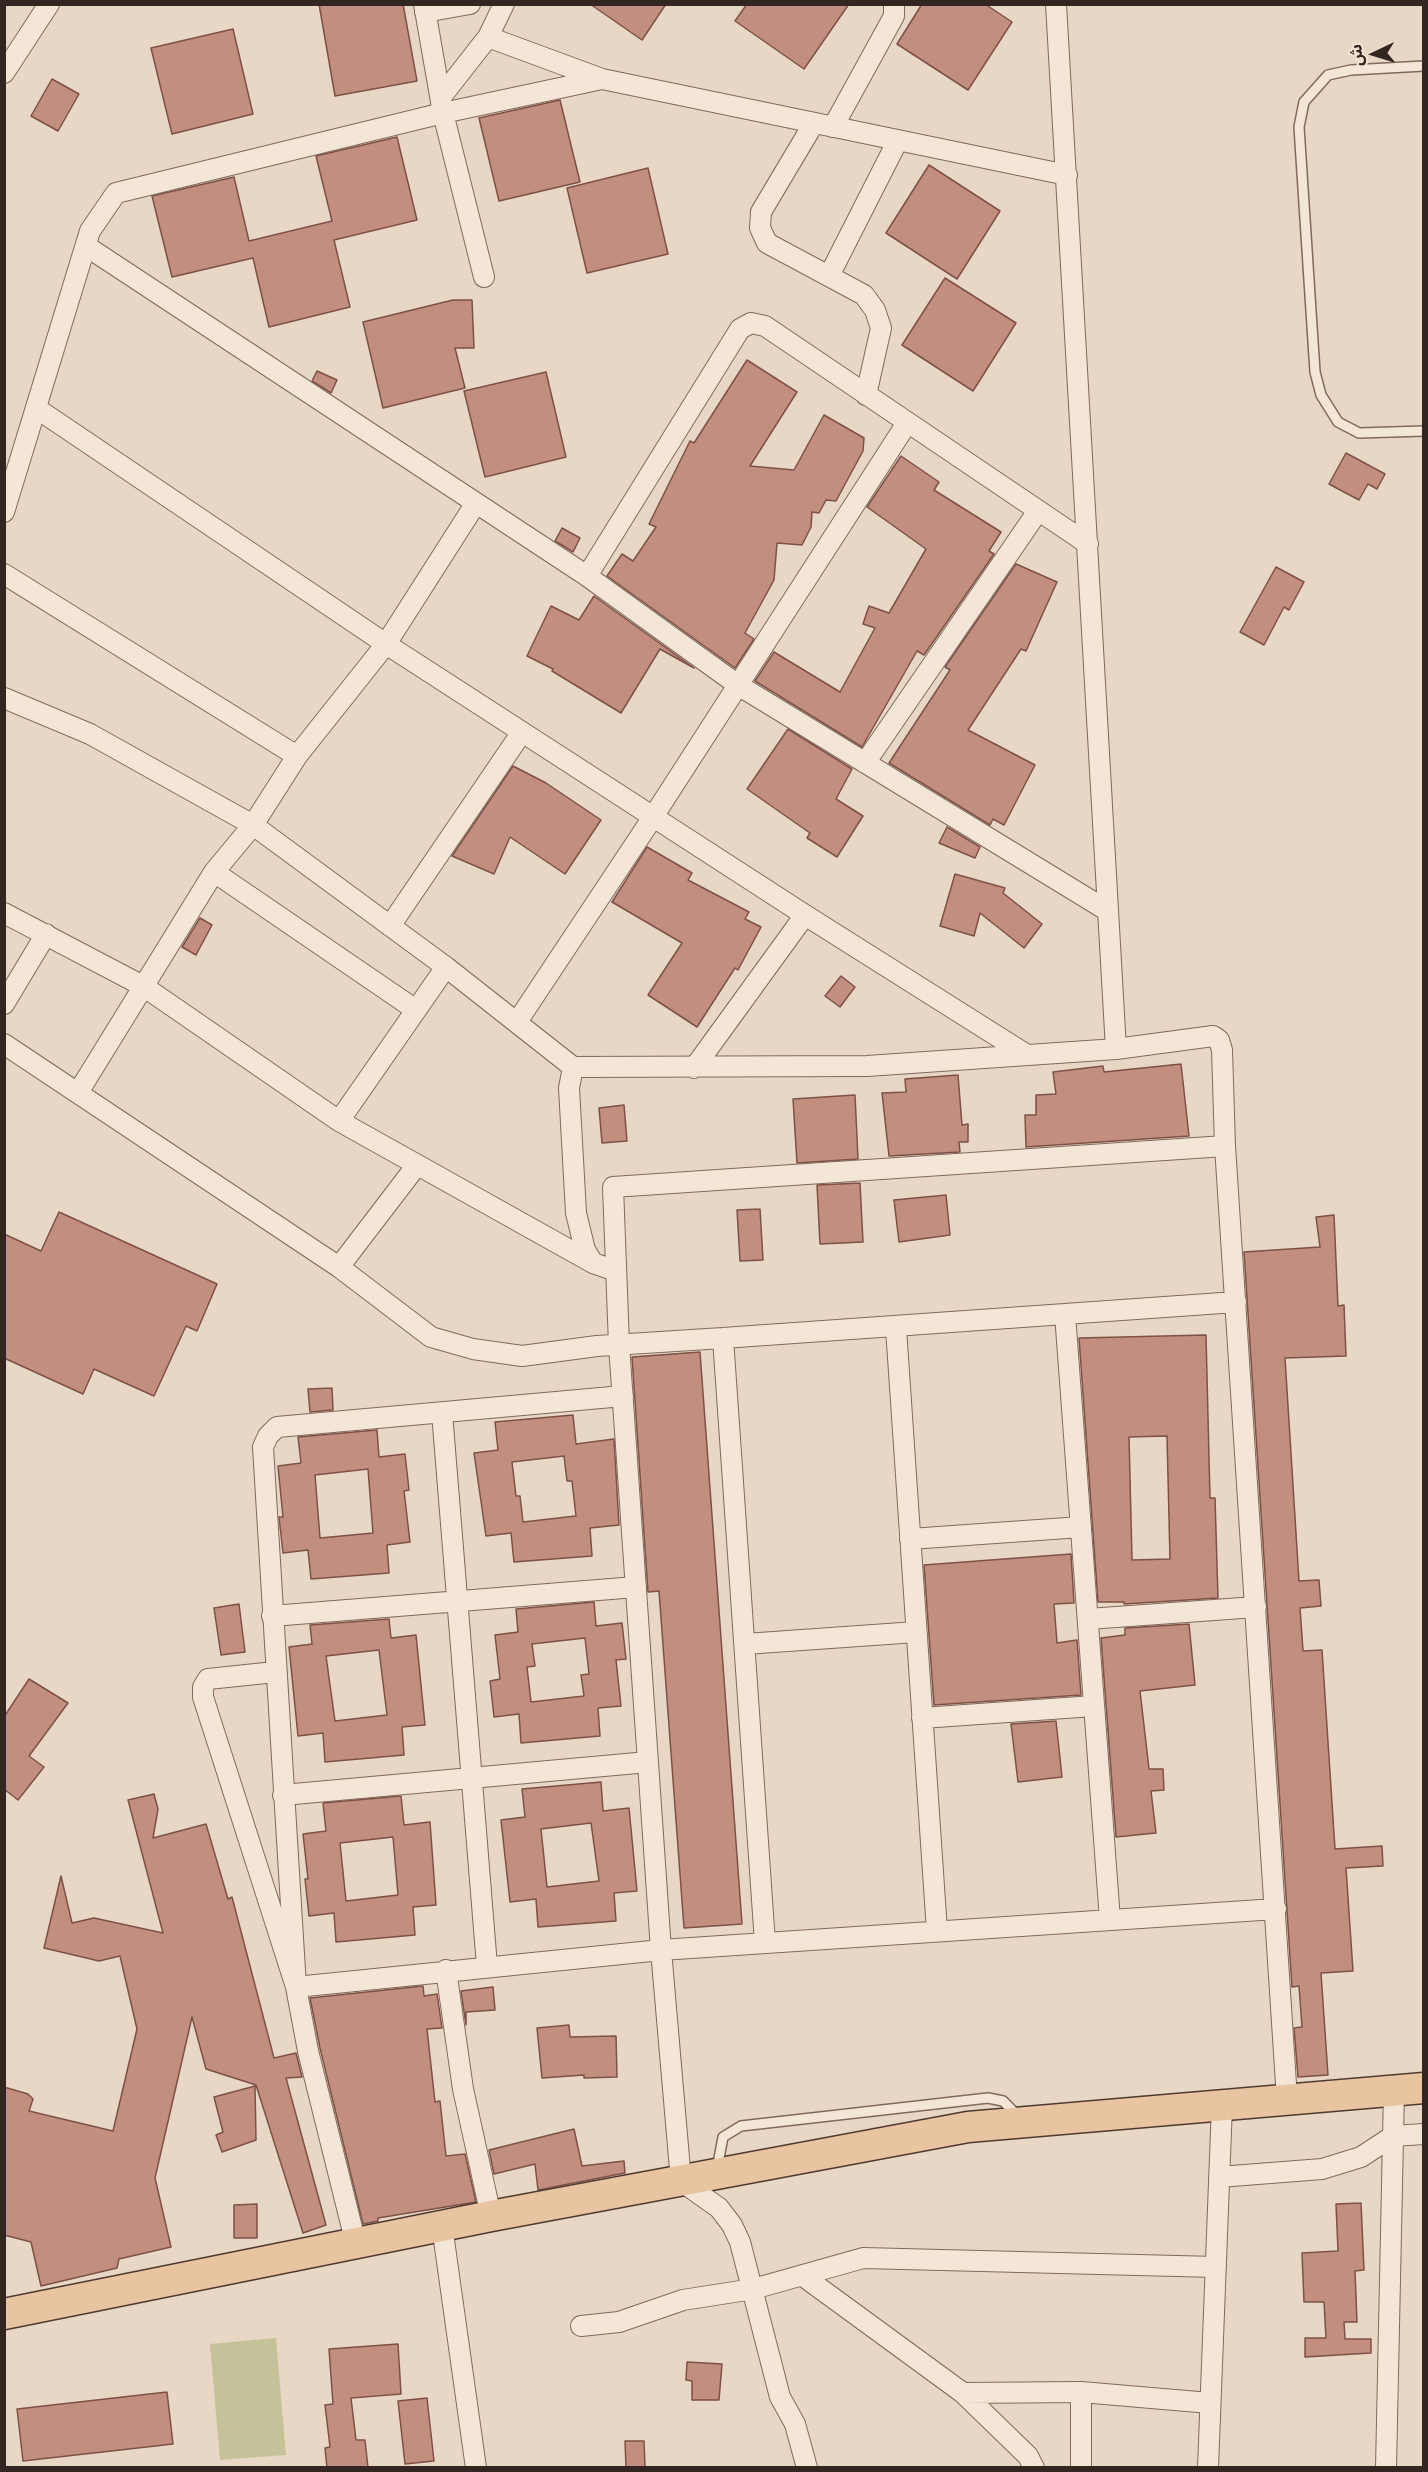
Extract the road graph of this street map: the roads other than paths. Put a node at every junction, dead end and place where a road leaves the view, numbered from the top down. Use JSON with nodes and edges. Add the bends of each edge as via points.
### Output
{"nodes":[{"id":1,"x":49,"y":4,"type":"edge"},
{"id":2,"x":470,"y":4,"type":"edge"},
{"id":3,"x":504,"y":4,"type":"edge"},
{"id":4,"x":894,"y":4,"type":"edge"},
{"id":5,"x":1056,"y":4,"type":"edge"},
{"id":6,"x":425,"y":8,"type":"edge"},
{"id":7,"x":488,"y":37,"type":"junction"},
{"id":8,"x":1424,"y":66,"type":"edge"},
{"id":9,"x":4,"y":73,"type":"edge"},
{"id":10,"x":602,"y":79,"type":"junction"},
{"id":11,"x":442,"y":105,"type":"junction"},
{"id":12,"x":823,"y":125,"type":"junction"},
{"id":13,"x":898,"y":140,"type":"junction"},
{"id":14,"x":1067,"y":175,"type":"junction"},
{"id":15,"x":86,"y":246,"type":"junction"},
{"id":16,"x":829,"y":276,"type":"junction"},
{"id":17,"x":484,"y":277,"type":"dead end"},
{"id":18,"x":866,"y":395,"type":"junction"},
{"id":19,"x":36,"y":408,"type":"junction"},
{"id":20,"x":907,"y":423,"type":"junction"},
{"id":21,"x":1424,"y":431,"type":"edge"},
{"id":22,"x":476,"y":503,"type":"junction"},
{"id":23,"x":1038,"y":511,"type":"junction"},
{"id":24,"x":4,"y":512,"type":"edge"},
{"id":25,"x":1088,"y":544,"type":"junction"},
{"id":26,"x":4,"y":574,"type":"edge"},
{"id":27,"x":586,"y":576,"type":"junction"},
{"id":28,"x":386,"y":644,"type":"junction"},
{"id":29,"x":738,"y":685,"type":"junction"},
{"id":30,"x":4,"y":698,"type":"edge"},
{"id":31,"x":522,"y":732,"type":"junction"},
{"id":32,"x":297,"y":756,"type":"junction"},
{"id":33,"x":865,"y":763,"type":"junction"},
{"id":34,"x":653,"y":817,"type":"junction"},
{"id":35,"x":253,"y":825,"type":"junction"},
{"id":36,"x":214,"y":872,"type":"junction"},
{"id":37,"x":1108,"y":912,"type":"junction"},
{"id":38,"x":4,"y":914,"type":"edge"},
{"id":39,"x":805,"y":915,"type":"junction"},
{"id":40,"x":390,"y":926,"type":"junction"},
{"id":41,"x":46,"y":934,"type":"junction"},
{"id":42,"x":446,"y":968,"type":"junction"},
{"id":43,"x":143,"y":986,"type":"junction"},
{"id":44,"x":4,"y":1004,"type":"edge"},
{"id":45,"x":416,"y":1010,"type":"junction"},
{"id":46,"x":517,"y":1022,"type":"junction"},
{"id":47,"x":4,"y":1044,"type":"edge"},
{"id":48,"x":1116,"y":1049,"type":"junction"},
{"id":49,"x":1027,"y":1055,"type":"junction"},
{"id":50,"x":573,"y":1067,"type":"junction"},
{"id":51,"x":694,"y":1068,"type":"junction"},
{"id":52,"x":79,"y":1091,"type":"junction"},
{"id":53,"x":339,"y":1121,"type":"junction"},
{"id":54,"x":1225,"y":1146,"type":"junction"},
{"id":55,"x":417,"y":1165,"type":"junction"},
{"id":56,"x":593,"y":1263,"type":"junction"},
{"id":57,"x":339,"y":1267,"type":"junction"},
{"id":58,"x":616,"y":1270,"type":"junction"},
{"id":59,"x":1236,"y":1302,"type":"junction"},
{"id":60,"x":1065,"y":1314,"type":"junction"},
{"id":61,"x":896,"y":1328,"type":"junction"},
{"id":62,"x":723,"y":1338,"type":"junction"},
{"id":63,"x":619,"y":1345,"type":"junction"},
{"id":64,"x":623,"y":1396,"type":"junction"},
{"id":65,"x":442,"y":1413,"type":"junction"},
{"id":66,"x":1081,"y":1527,"type":"junction"},
{"id":67,"x":910,"y":1539,"type":"junction"},
{"id":68,"x":636,"y":1587,"type":"junction"},
{"id":69,"x":457,"y":1601,"type":"junction"},
{"id":70,"x":1256,"y":1607,"type":"junction"},
{"id":71,"x":272,"y":1616,"type":"junction"},
{"id":72,"x":1088,"y":1619,"type":"junction"},
{"id":73,"x":916,"y":1632,"type":"junction"},
{"id":74,"x":745,"y":1644,"type":"junction"},
{"id":75,"x":275,"y":1672,"type":"junction"},
{"id":76,"x":1094,"y":1706,"type":"junction"},
{"id":77,"x":922,"y":1718,"type":"junction"},
{"id":78,"x":648,"y":1762,"type":"junction"},
{"id":79,"x":472,"y":1778,"type":"junction"},
{"id":80,"x":283,"y":1795,"type":"junction"},
{"id":81,"x":1276,"y":1909,"type":"junction"},
{"id":82,"x":1110,"y":1920,"type":"junction"},
{"id":83,"x":936,"y":1931,"type":"junction"},
{"id":84,"x":765,"y":1943,"type":"junction"},
{"id":85,"x":661,"y":1950,"type":"junction"},
{"id":86,"x":487,"y":1966,"type":"junction"},
{"id":87,"x":446,"y":1970,"type":"junction"},
{"id":88,"x":296,"y":1987,"type":"junction"},
{"id":89,"x":1424,"y":2088,"type":"edge"},
{"id":90,"x":1394,"y":2091,"type":"junction"},
{"id":91,"x":1287,"y":2099,"type":"junction"},
{"id":92,"x":1222,"y":2105,"type":"junction"},
{"id":93,"x":1017,"y":2122,"type":"junction"},
{"id":94,"x":1424,"y":2134,"type":"edge"},
{"id":95,"x":1393,"y":2136,"type":"junction"},
{"id":96,"x":716,"y":2174,"type":"junction"},
{"id":97,"x":1219,"y":2176,"type":"junction"},
{"id":98,"x":681,"y":2181,"type":"junction"},
{"id":99,"x":491,"y":2216,"type":"junction"},
{"id":100,"x":442,"y":2226,"type":"junction"},
{"id":101,"x":356,"y":2244,"type":"junction"},
{"id":102,"x":1216,"y":2267,"type":"junction"},
{"id":103,"x":803,"y":2276,"type":"junction"},
{"id":104,"x":753,"y":2289,"type":"junction"},
{"id":105,"x":4,"y":2314,"type":"edge"},
{"id":106,"x":581,"y":2326,"type":"dead end"},
{"id":107,"x":1081,"y":2392,"type":"junction"},
{"id":108,"x":963,"y":2393,"type":"junction"},
{"id":109,"x":1210,"y":2403,"type":"junction"},
{"id":110,"x":476,"y":2468,"type":"edge"},
{"id":111,"x":807,"y":2468,"type":"edge"},
{"id":112,"x":1034,"y":2468,"type":"edge"},
{"id":113,"x":1081,"y":2468,"type":"edge"},
{"id":114,"x":1208,"y":2468,"type":"edge"},
{"id":115,"x":1386,"y":2468,"type":"edge"}],
"edges":[{"from":1,"to":9,"type":"street"},
{"from":2,"to":6,"type":"street"},
{"from":3,"to":7,"type":"street"},
{"from":4,"to":12,"type":"street","via":[[894,16]]},
{"from":5,"to":14,"type":"street"},
{"from":6,"to":11,"type":"street"},
{"from":7,"to":10,"type":"street"},
{"from":7,"to":11,"type":"street"},
{"from":8,"to":21,"type":"lane","via":[[1328,75],[1305,102],[1299,127],[1316,372],[1321,395],[1338,422],[1359,433]]},
{"from":10,"to":11,"type":"street"},
{"from":10,"to":12,"type":"street"},
{"from":11,"to":15,"type":"street","via":[[116,193],[90,231]]},
{"from":11,"to":17,"type":"street"},
{"from":12,"to":13,"type":"street"},
{"from":12,"to":16,"type":"street","via":[[761,212],[760,228],[768,243]]},
{"from":13,"to":14,"type":"street"},
{"from":13,"to":16,"type":"street"},
{"from":14,"to":25,"type":"street"},
{"from":15,"to":19,"type":"street"},
{"from":15,"to":22,"type":"street"},
{"from":16,"to":18,"type":"street","via":[[864,296],[875,310],[881,328]]},
{"from":18,"to":20,"type":"street"},
{"from":18,"to":27,"type":"street","via":[[765,326],[751,322],[740,329]]},
{"from":19,"to":24,"type":"street"},
{"from":19,"to":28,"type":"street"},
{"from":20,"to":23,"type":"street"},
{"from":20,"to":29,"type":"street"},
{"from":22,"to":27,"type":"street"},
{"from":22,"to":28,"type":"street"},
{"from":23,"to":25,"type":"street"},
{"from":23,"to":33,"type":"street"},
{"from":25,"to":37,"type":"street"},
{"from":26,"to":32,"type":"street"},
{"from":27,"to":29,"type":"street"},
{"from":28,"to":31,"type":"street"},
{"from":28,"to":32,"type":"street"},
{"from":29,"to":33,"type":"street"},
{"from":29,"to":34,"type":"street"},
{"from":30,"to":35,"type":"street","via":[[90,734]]},
{"from":31,"to":34,"type":"street"},
{"from":31,"to":40,"type":"street"},
{"from":32,"to":35,"type":"street"},
{"from":33,"to":37,"type":"street"},
{"from":34,"to":39,"type":"street"},
{"from":34,"to":46,"type":"street"},
{"from":35,"to":36,"type":"street"},
{"from":35,"to":40,"type":"street"},
{"from":36,"to":43,"type":"street"},
{"from":36,"to":45,"type":"street"},
{"from":37,"to":48,"type":"street"},
{"from":38,"to":41,"type":"street"},
{"from":39,"to":49,"type":"street"},
{"from":39,"to":51,"type":"street"},
{"from":40,"to":42,"type":"street"},
{"from":41,"to":43,"type":"street"},
{"from":41,"to":44,"type":"street"},
{"from":42,"to":45,"type":"street"},
{"from":42,"to":46,"type":"street"},
{"from":43,"to":52,"type":"street"},
{"from":43,"to":53,"type":"street"},
{"from":45,"to":53,"type":"street"},
{"from":46,"to":50,"type":"street"},
{"from":47,"to":52,"type":"street"},
{"from":48,"to":49,"type":"street"},
{"from":48,"to":54,"type":"street","via":[[1213,1036],[1219,1040]]},
{"from":49,"to":51,"type":"street","via":[[867,1066]]},
{"from":50,"to":51,"type":"street"},
{"from":50,"to":56,"type":"street","via":[[570,1088],[576,1213],[585,1250]]},
{"from":52,"to":57,"type":"street"},
{"from":53,"to":55,"type":"street"},
{"from":54,"to":58,"type":"street","via":[[613,1187]]},
{"from":54,"to":59,"type":"street"},
{"from":55,"to":56,"type":"street"},
{"from":55,"to":57,"type":"street"},
{"from":56,"to":58,"type":"street"},
{"from":57,"to":63,"type":"street","via":[[431,1337],[473,1349],[522,1356]]},
{"from":58,"to":63,"type":"street"},
{"from":59,"to":60,"type":"street"},
{"from":59,"to":70,"type":"street"},
{"from":60,"to":61,"type":"street"},
{"from":60,"to":66,"type":"street"},
{"from":61,"to":62,"type":"street"},
{"from":61,"to":67,"type":"street"},
{"from":62,"to":63,"type":"street"},
{"from":62,"to":74,"type":"street"},
{"from":63,"to":64,"type":"street"},
{"from":64,"to":65,"type":"street"},
{"from":64,"to":68,"type":"street"},
{"from":65,"to":69,"type":"street"},
{"from":65,"to":71,"type":"street","via":[[277,1427],[268,1436],[263,1448]]},
{"from":66,"to":67,"type":"street"},
{"from":66,"to":72,"type":"street"},
{"from":67,"to":73,"type":"street"},
{"from":68,"to":69,"type":"street"},
{"from":68,"to":78,"type":"street"},
{"from":69,"to":71,"type":"street"},
{"from":69,"to":79,"type":"street"},
{"from":70,"to":72,"type":"street"},
{"from":70,"to":81,"type":"street"},
{"from":71,"to":75,"type":"street"},
{"from":72,"to":76,"type":"street"},
{"from":73,"to":74,"type":"street"},
{"from":73,"to":77,"type":"street"},
{"from":74,"to":84,"type":"street"},
{"from":75,"to":80,"type":"street"},
{"from":75,"to":88,"type":"street","via":[[208,1679],[202,1687]]},
{"from":76,"to":77,"type":"street"},
{"from":76,"to":82,"type":"street"},
{"from":77,"to":83,"type":"street"},
{"from":78,"to":79,"type":"street"},
{"from":78,"to":85,"type":"street"},
{"from":79,"to":80,"type":"street"},
{"from":79,"to":86,"type":"street"},
{"from":80,"to":88,"type":"street"},
{"from":81,"to":82,"type":"street"},
{"from":81,"to":91,"type":"street"},
{"from":82,"to":83,"type":"street"},
{"from":83,"to":84,"type":"street"},
{"from":84,"to":85,"type":"street"},
{"from":85,"to":86,"type":"street"},
{"from":85,"to":98,"type":"street"},
{"from":86,"to":87,"type":"street"},
{"from":87,"to":88,"type":"street"},
{"from":87,"to":99,"type":"street","via":[[463,2089]]},
{"from":88,"to":101,"type":"street"},
{"from":89,"to":90,"type":"main road"},
{"from":90,"to":91,"type":"main road"},
{"from":90,"to":95,"type":"street"},
{"from":91,"to":92,"type":"main road"},
{"from":92,"to":93,"type":"main road"},
{"from":92,"to":97,"type":"street"},
{"from":93,"to":96,"type":"main road","via":[[968,2127]]},
{"from":93,"to":96,"type":"lane","via":[[1003,2101],[988,2098],[741,2126],[723,2137]]},
{"from":94,"to":95,"type":"street"},
{"from":95,"to":97,"type":"street","via":[[1361,2157],[1322,2169]]},
{"from":95,"to":115,"type":"street"},
{"from":96,"to":98,"type":"main road"},
{"from":97,"to":102,"type":"street"},
{"from":98,"to":99,"type":"main road"},
{"from":98,"to":104,"type":"street","via":[[719,2208],[732,2224]]},
{"from":99,"to":100,"type":"main road"},
{"from":100,"to":101,"type":"main road"},
{"from":100,"to":110,"type":"street"},
{"from":101,"to":105,"type":"main road"},
{"from":102,"to":103,"type":"street","via":[[863,2258]]},
{"from":102,"to":109,"type":"street"},
{"from":103,"to":104,"type":"street"},
{"from":103,"to":108,"type":"street"},
{"from":104,"to":106,"type":"street","via":[[683,2300],[619,2322]]},
{"from":104,"to":111,"type":"street","via":[[780,2397],[795,2424]]},
{"from":107,"to":108,"type":"street"},
{"from":107,"to":109,"type":"street"},
{"from":107,"to":113,"type":"street"},
{"from":108,"to":112,"type":"street","via":[[1028,2456]]},
{"from":109,"to":114,"type":"street"}]}
